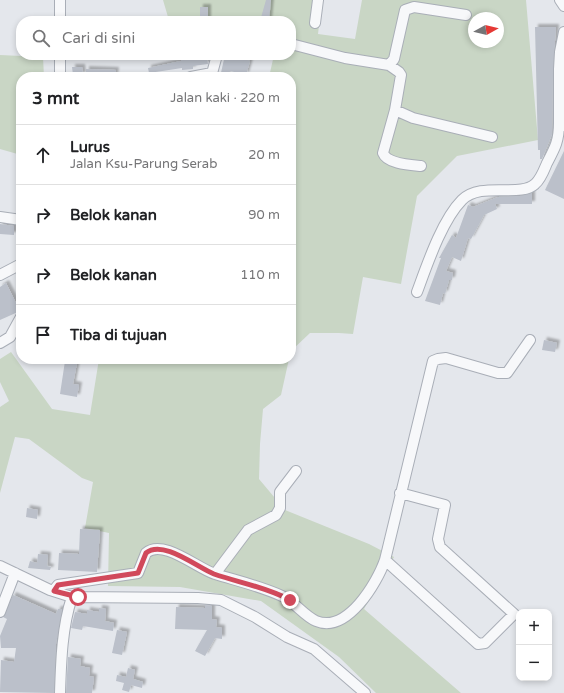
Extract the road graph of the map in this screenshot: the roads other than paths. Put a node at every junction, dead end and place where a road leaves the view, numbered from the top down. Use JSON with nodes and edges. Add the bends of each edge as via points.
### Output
{"nodes":[{"id":1,"x":60,"y":0,"type":"edge"},
{"id":2,"x":318,"y":0,"type":"edge"},
{"id":3,"x":560,"y":0,"type":"edge"},
{"id":4,"x":564,"y":6,"type":"edge"},
{"id":5,"x":466,"y":15,"type":"dead end"},
{"id":6,"x":60,"y":16,"type":"edge"},
{"id":7,"x":315,"y":23,"type":"dead end"},
{"id":8,"x":564,"y":32,"type":"edge"},
{"id":9,"x":296,"y":45,"type":"edge"},
{"id":10,"x":60,"y":60,"type":"edge"},
{"id":11,"x":215,"y":60,"type":"edge"},
{"id":12,"x":389,"y":65,"type":"junction"},
{"id":13,"x":562,"y":70,"type":"edge"},
{"id":14,"x":60,"y":72,"type":"edge"},
{"id":15,"x":213,"y":72,"type":"edge"},
{"id":16,"x":395,"y":110,"type":"junction"},
{"id":17,"x":561,"y":124,"type":"edge"},
{"id":18,"x":492,"y":137,"type":"dead end"},
{"id":19,"x":421,"y":166,"type":"dead end"},
{"id":20,"x":0,"y":217,"type":"edge"},
{"id":21,"x":16,"y":219,"type":"edge"},
{"id":22,"x":16,"y":267,"type":"edge"},
{"id":23,"x":0,"y":275,"type":"edge"},
{"id":24,"x":417,"y":292,"type":"dead end"},
{"id":25,"x":16,"y":326,"type":"edge"},
{"id":26,"x":530,"y":340,"type":"dead end"},
{"id":27,"x":2,"y":341,"type":"edge"},
{"id":28,"x":296,"y":471,"type":"dead end"},
{"id":29,"x":400,"y":493,"type":"junction"},
{"id":30,"x":385,"y":560,"type":"junction"},
{"id":31,"x":0,"y":566,"type":"edge"},
{"id":32,"x":15,"y":573,"type":"junction"},
{"id":33,"x":215,"y":574,"type":"junction"},
{"id":34,"x":54,"y":591,"type":"junction"},
{"id":35,"x":72,"y":597,"type":"junction"},
{"id":36,"x":0,"y":612,"type":"edge"},
{"id":37,"x":60,"y":693,"type":"edge"},
{"id":38,"x":365,"y":693,"type":"edge"}],
"edges":[{"from":1,"to":6,"type":"street"},
{"from":2,"to":7,"type":"street"},
{"from":3,"to":4,"type":"street"},
{"from":5,"to":12,"type":"street","via":[[414,7],[406,10],[394,59]]},
{"from":8,"to":13,"type":"street","via":[[560,52]]},
{"from":9,"to":12,"type":"street","via":[[345,58]]},
{"from":10,"to":14,"type":"street"},
{"from":11,"to":15,"type":"street"},
{"from":12,"to":16,"type":"street","via":[[401,75]]},
{"from":13,"to":17,"type":"street"},
{"from":16,"to":18,"type":"street","via":[[413,118]]},
{"from":16,"to":19,"type":"street","via":[[383,155],[399,163]]},
{"from":17,"to":24,"type":"street","via":[[558,142],[540,178],[533,186],[524,189],[480,191],[462,200],[445,226]]},
{"from":20,"to":21,"type":"street"},
{"from":22,"to":23,"type":"street"},
{"from":25,"to":27,"type":"street","via":[[10,337]]},
{"from":26,"to":29,"type":"street","via":[[507,373],[498,373],[446,358],[433,361]]},
{"from":28,"to":33,"type":"street","via":[[280,492],[280,508],[276,515],[248,530]]},
{"from":29,"to":30,"type":"street"},
{"from":29,"to":30,"type":"street","via":[[445,505],[438,539],[440,547],[514,614],[485,643],[478,644]]},
{"from":30,"to":33,"type":"street","via":[[374,586],[355,608],[341,619],[326,623],[315,620],[290,600],[273,592]]},
{"from":31,"to":32,"type":"street"},
{"from":32,"to":34,"type":"street"},
{"from":32,"to":36,"type":"street"},
{"from":33,"to":34,"type":"street","via":[[178,554],[155,549],[146,553],[138,573],[58,585]]},
{"from":34,"to":35,"type":"street"},
{"from":35,"to":37,"type":"street","via":[[67,612]]},
{"from":35,"to":38,"type":"street","via":[[221,600],[314,649]]}]}
